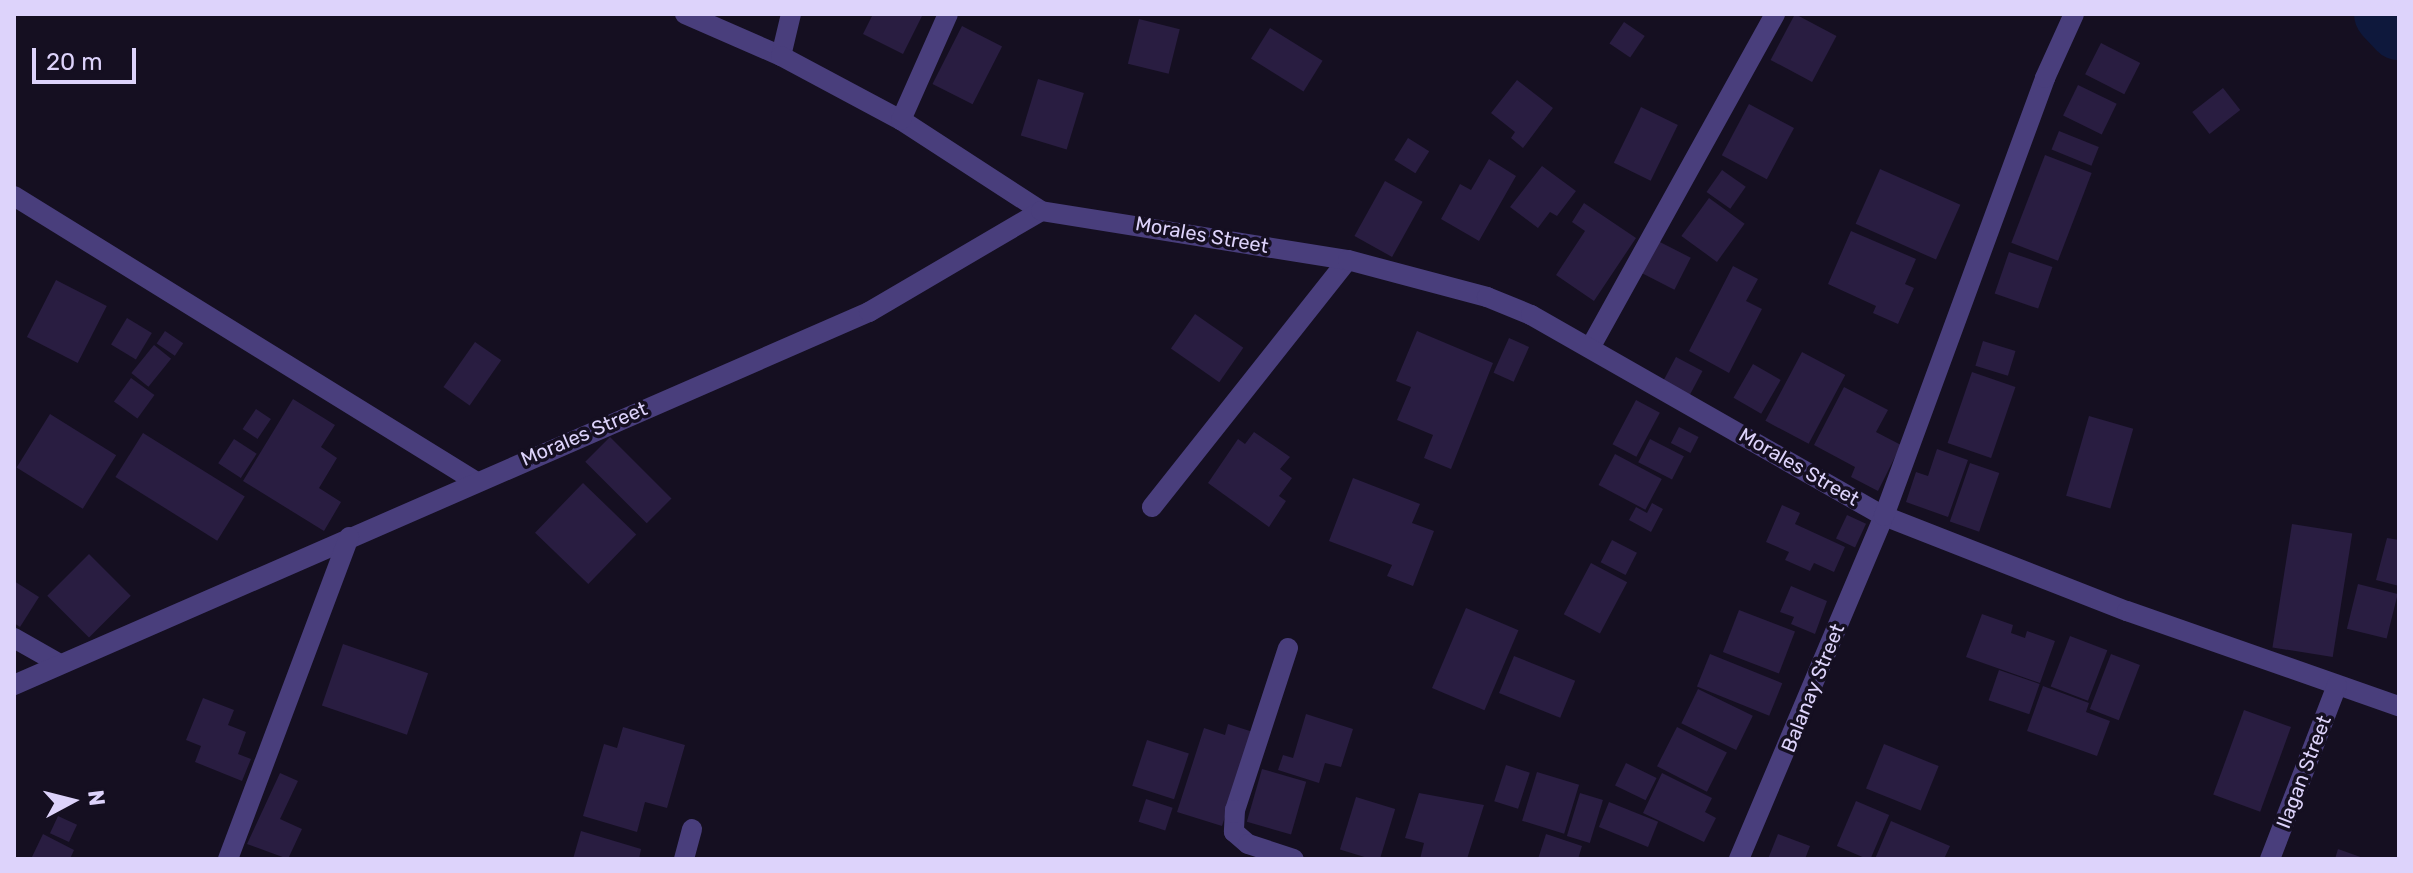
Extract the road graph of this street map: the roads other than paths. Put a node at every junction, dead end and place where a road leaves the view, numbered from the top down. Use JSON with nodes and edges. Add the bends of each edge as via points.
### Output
{"nodes":[{"id":1,"x":685,"y":14,"type":"edge"},
{"id":2,"x":791,"y":14,"type":"edge"},
{"id":3,"x":948,"y":14,"type":"edge"},
{"id":4,"x":1775,"y":14,"type":"edge"},
{"id":5,"x":2074,"y":14,"type":"edge"},
{"id":6,"x":781,"y":56,"type":"junction"},
{"id":7,"x":901,"y":120,"type":"junction"},
{"id":8,"x":14,"y":196,"type":"edge"},
{"id":9,"x":1041,"y":211,"type":"junction"},
{"id":10,"x":1348,"y":260,"type":"junction"},
{"id":11,"x":1590,"y":348,"type":"junction"},
{"id":12,"x":475,"y":481,"type":"junction"},
{"id":13,"x":1152,"y":507,"type":"dead end"},
{"id":14,"x":1884,"y":516,"type":"junction"},
{"id":15,"x":349,"y":537,"type":"junction"},
{"id":16,"x":14,"y":638,"type":"edge"},
{"id":17,"x":1288,"y":648,"type":"dead end"},
{"id":18,"x":60,"y":664,"type":"junction"},
{"id":19,"x":14,"y":685,"type":"edge"},
{"id":20,"x":2337,"y":685,"type":"junction"},
{"id":21,"x":2399,"y":706,"type":"edge"},
{"id":22,"x":692,"y":829,"type":"dead end"},
{"id":23,"x":228,"y":859,"type":"edge"},
{"id":24,"x":684,"y":859,"type":"edge"},
{"id":25,"x":1294,"y":859,"type":"edge"},
{"id":26,"x":1739,"y":859,"type":"edge"},
{"id":27,"x":2270,"y":859,"type":"edge"}],
"edges":[{"from":1,"to":6,"type":"street"},
{"from":2,"to":6,"type":"street"},
{"from":3,"to":7,"type":"street"},
{"from":4,"to":11,"type":"street"},
{"from":5,"to":14,"type":"street","name":"Balanay Street","via":[[2045,78]]},
{"from":6,"to":7,"type":"street"},
{"from":7,"to":9,"type":"street"},
{"from":8,"to":12,"type":"street"},
{"from":9,"to":10,"type":"street","name":"Morales Street"},
{"from":9,"to":12,"type":"street","name":"Morales Street","via":[[869,312]]},
{"from":10,"to":11,"type":"street","name":"Morales Street","via":[[1487,297]]},
{"from":10,"to":13,"type":"street"},
{"from":11,"to":14,"type":"street","name":"Morales Street"},
{"from":12,"to":15,"type":"street","name":"Morales Street"},
{"from":14,"to":20,"type":"street","name":"Morales Street","via":[[2127,611]]},
{"from":14,"to":26,"type":"street","name":"Balanay Street"},
{"from":15,"to":18,"type":"street","name":"Morales Street"},
{"from":15,"to":23,"type":"street"},
{"from":16,"to":18,"type":"street"},
{"from":17,"to":25,"type":"street","via":[[1235,810],[1234,832],[1248,844]]},
{"from":18,"to":19,"type":"street","name":"Morales Street"},
{"from":20,"to":21,"type":"street","name":"Morales Street"},
{"from":20,"to":27,"type":"street","name":"Ilagan Street"},
{"from":22,"to":24,"type":"street"}]}
